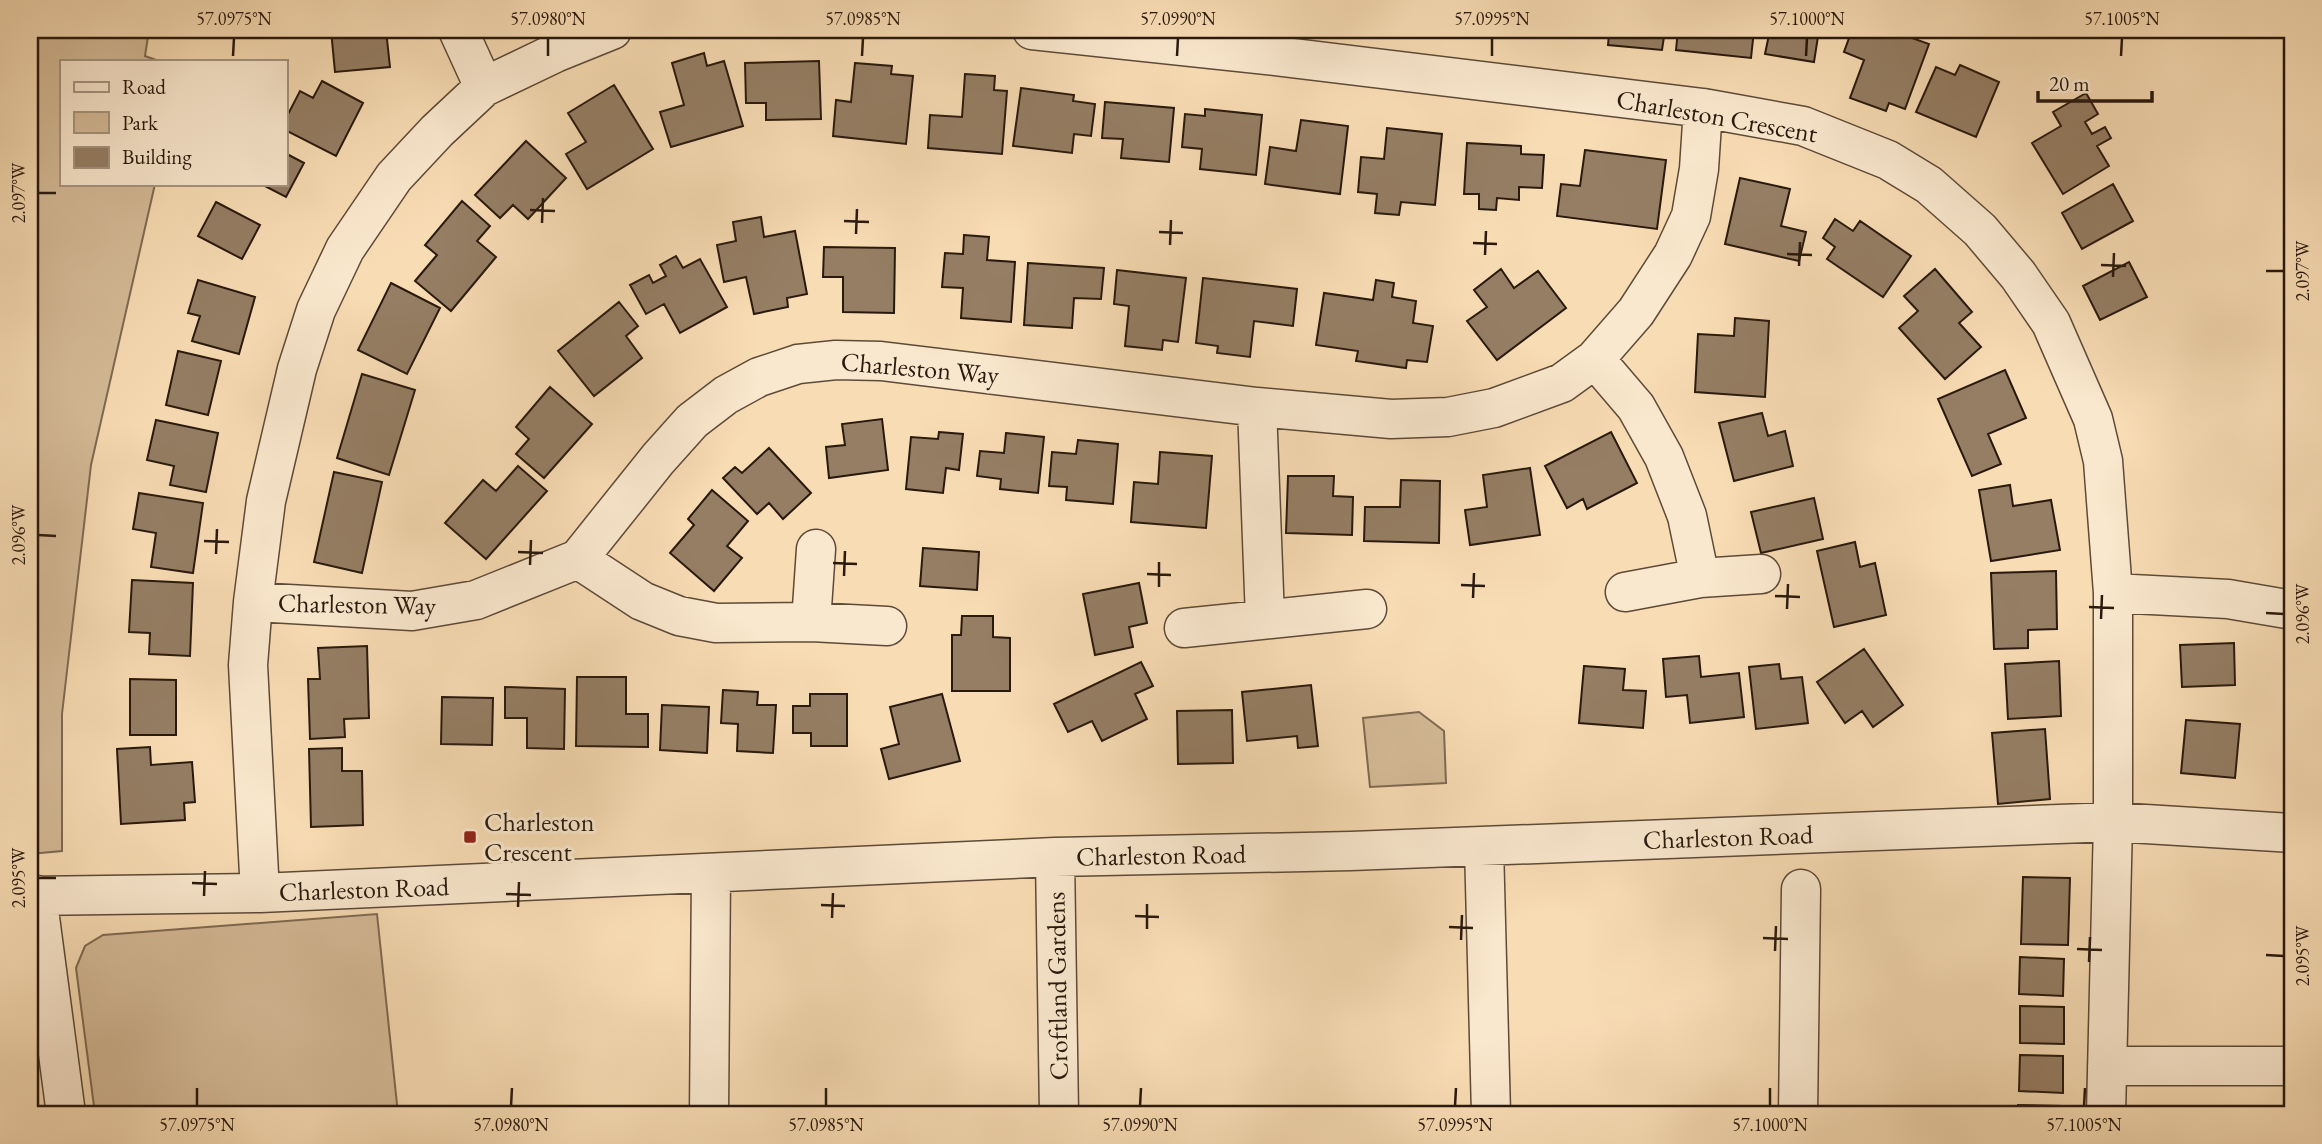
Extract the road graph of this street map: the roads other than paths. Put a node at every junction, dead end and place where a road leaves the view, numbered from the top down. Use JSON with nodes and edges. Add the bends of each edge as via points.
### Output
{"nodes":[{"id":1,"x":458,"y":30,"type":"edge"},
{"id":2,"x":612,"y":30,"type":"edge"},
{"id":3,"x":1032,"y":30,"type":"edge"},
{"id":4,"x":484,"y":87,"type":"junction"},
{"id":5,"x":1703,"y":108,"type":"junction"},
{"id":6,"x":1595,"y":359,"type":"junction"},
{"id":7,"x":1257,"y":407,"type":"junction"},
{"id":8,"x":816,"y":549,"type":"dead end"},
{"id":9,"x":578,"y":558,"type":"junction"},
{"id":10,"x":1761,"y":575,"type":"dead end"},
{"id":11,"x":1700,"y":578,"type":"junction"},
{"id":12,"x":1625,"y":592,"type":"dead end"},
{"id":13,"x":2113,"y":593,"type":"junction"},
{"id":14,"x":253,"y":602,"type":"junction"},
{"id":15,"x":1367,"y":609,"type":"dead end"},
{"id":16,"x":2292,"y":610,"type":"edge"},
{"id":17,"x":1265,"y":620,"type":"junction"},
{"id":18,"x":811,"y":622,"type":"junction"},
{"id":19,"x":887,"y":626,"type":"dead end"},
{"id":20,"x":1184,"y":628,"type":"dead end"},
{"id":21,"x":2113,"y":822,"type":"junction"},
{"id":22,"x":2292,"y":833,"type":"edge"},
{"id":23,"x":1484,"y":846,"type":"junction"},
{"id":24,"x":1055,"y":857,"type":"junction"},
{"id":25,"x":711,"y":873,"type":"junction"},
{"id":26,"x":1801,"y":889,"type":"dead end"},
{"id":27,"x":260,"y":893,"type":"junction"},
{"id":28,"x":33,"y":896,"type":"edge"},
{"id":29,"x":44,"y":1062,"type":"edge"},
{"id":30,"x":2107,"y":1066,"type":"junction"},
{"id":31,"x":2292,"y":1066,"type":"edge"},
{"id":32,"x":66,"y":1114,"type":"edge"},
{"id":33,"x":709,"y":1114,"type":"edge"},
{"id":34,"x":1059,"y":1114,"type":"edge"},
{"id":35,"x":1491,"y":1114,"type":"edge"},
{"id":36,"x":1798,"y":1114,"type":"edge"},
{"id":37,"x":2106,"y":1114,"type":"edge"}],
"edges":[{"from":1,"to":4,"type":"street"},
{"from":2,"to":4,"type":"street"},
{"from":3,"to":5,"type":"street","name":"Charleston Crescent"},
{"from":4,"to":14,"type":"street","via":[[394,177],[345,249],[316,310],[265,501]]},
{"from":5,"to":6,"type":"street","name":"Charleston Way","via":[[1691,215],[1674,255]]},
{"from":5,"to":13,"type":"street","name":"Charleston Crescent","via":[[1802,126],[1888,160],[1929,186],[1980,230],[2050,323],[2093,419],[2103,461]]},
{"from":6,"to":7,"type":"street","name":"Charleston Way","via":[[1562,383],[1494,408],[1448,417],[1391,419]]},
{"from":6,"to":11,"type":"street","via":[[1636,407],[1664,457],[1687,516]]},
{"from":7,"to":9,"type":"street","name":"Charleston Way","via":[[881,361],[798,364],[759,377],[692,421]]},
{"from":7,"to":17,"type":"street"},
{"from":8,"to":18,"type":"street"},
{"from":9,"to":14,"type":"street","name":"Charleston Way","via":[[476,600],[449,606],[412,611]]},
{"from":9,"to":18,"type":"street","via":[[642,601],[679,616],[716,623]]},
{"from":10,"to":11,"type":"street"},
{"from":11,"to":12,"type":"street"},
{"from":13,"to":16,"type":"street","via":[[2228,599]]},
{"from":13,"to":21,"type":"street","name":"Charleston Crescent"},
{"from":14,"to":27,"type":"street","via":[[248,665]]},
{"from":15,"to":17,"type":"street"},
{"from":17,"to":20,"type":"street"},
{"from":18,"to":19,"type":"street"},
{"from":21,"to":22,"type":"street","name":"Charleston Road"},
{"from":21,"to":23,"type":"street","name":"Charleston Road"},
{"from":21,"to":30,"type":"street","name":"Charleston Crescent"},
{"from":23,"to":24,"type":"street","name":"Charleston Road"},
{"from":23,"to":35,"type":"street"},
{"from":24,"to":25,"type":"street","name":"Charleston Road"},
{"from":24,"to":34,"type":"street","name":"Croftland Gardens"},
{"from":25,"to":27,"type":"street","name":"Charleston Road"},
{"from":25,"to":33,"type":"street"},
{"from":26,"to":36,"type":"street"},
{"from":27,"to":28,"type":"street","name":"Charleston Road"},
{"from":28,"to":29,"type":"street"},
{"from":29,"to":32,"type":"street"},
{"from":30,"to":31,"type":"street"},
{"from":30,"to":37,"type":"street","name":"Charleston Crescent"}]}
